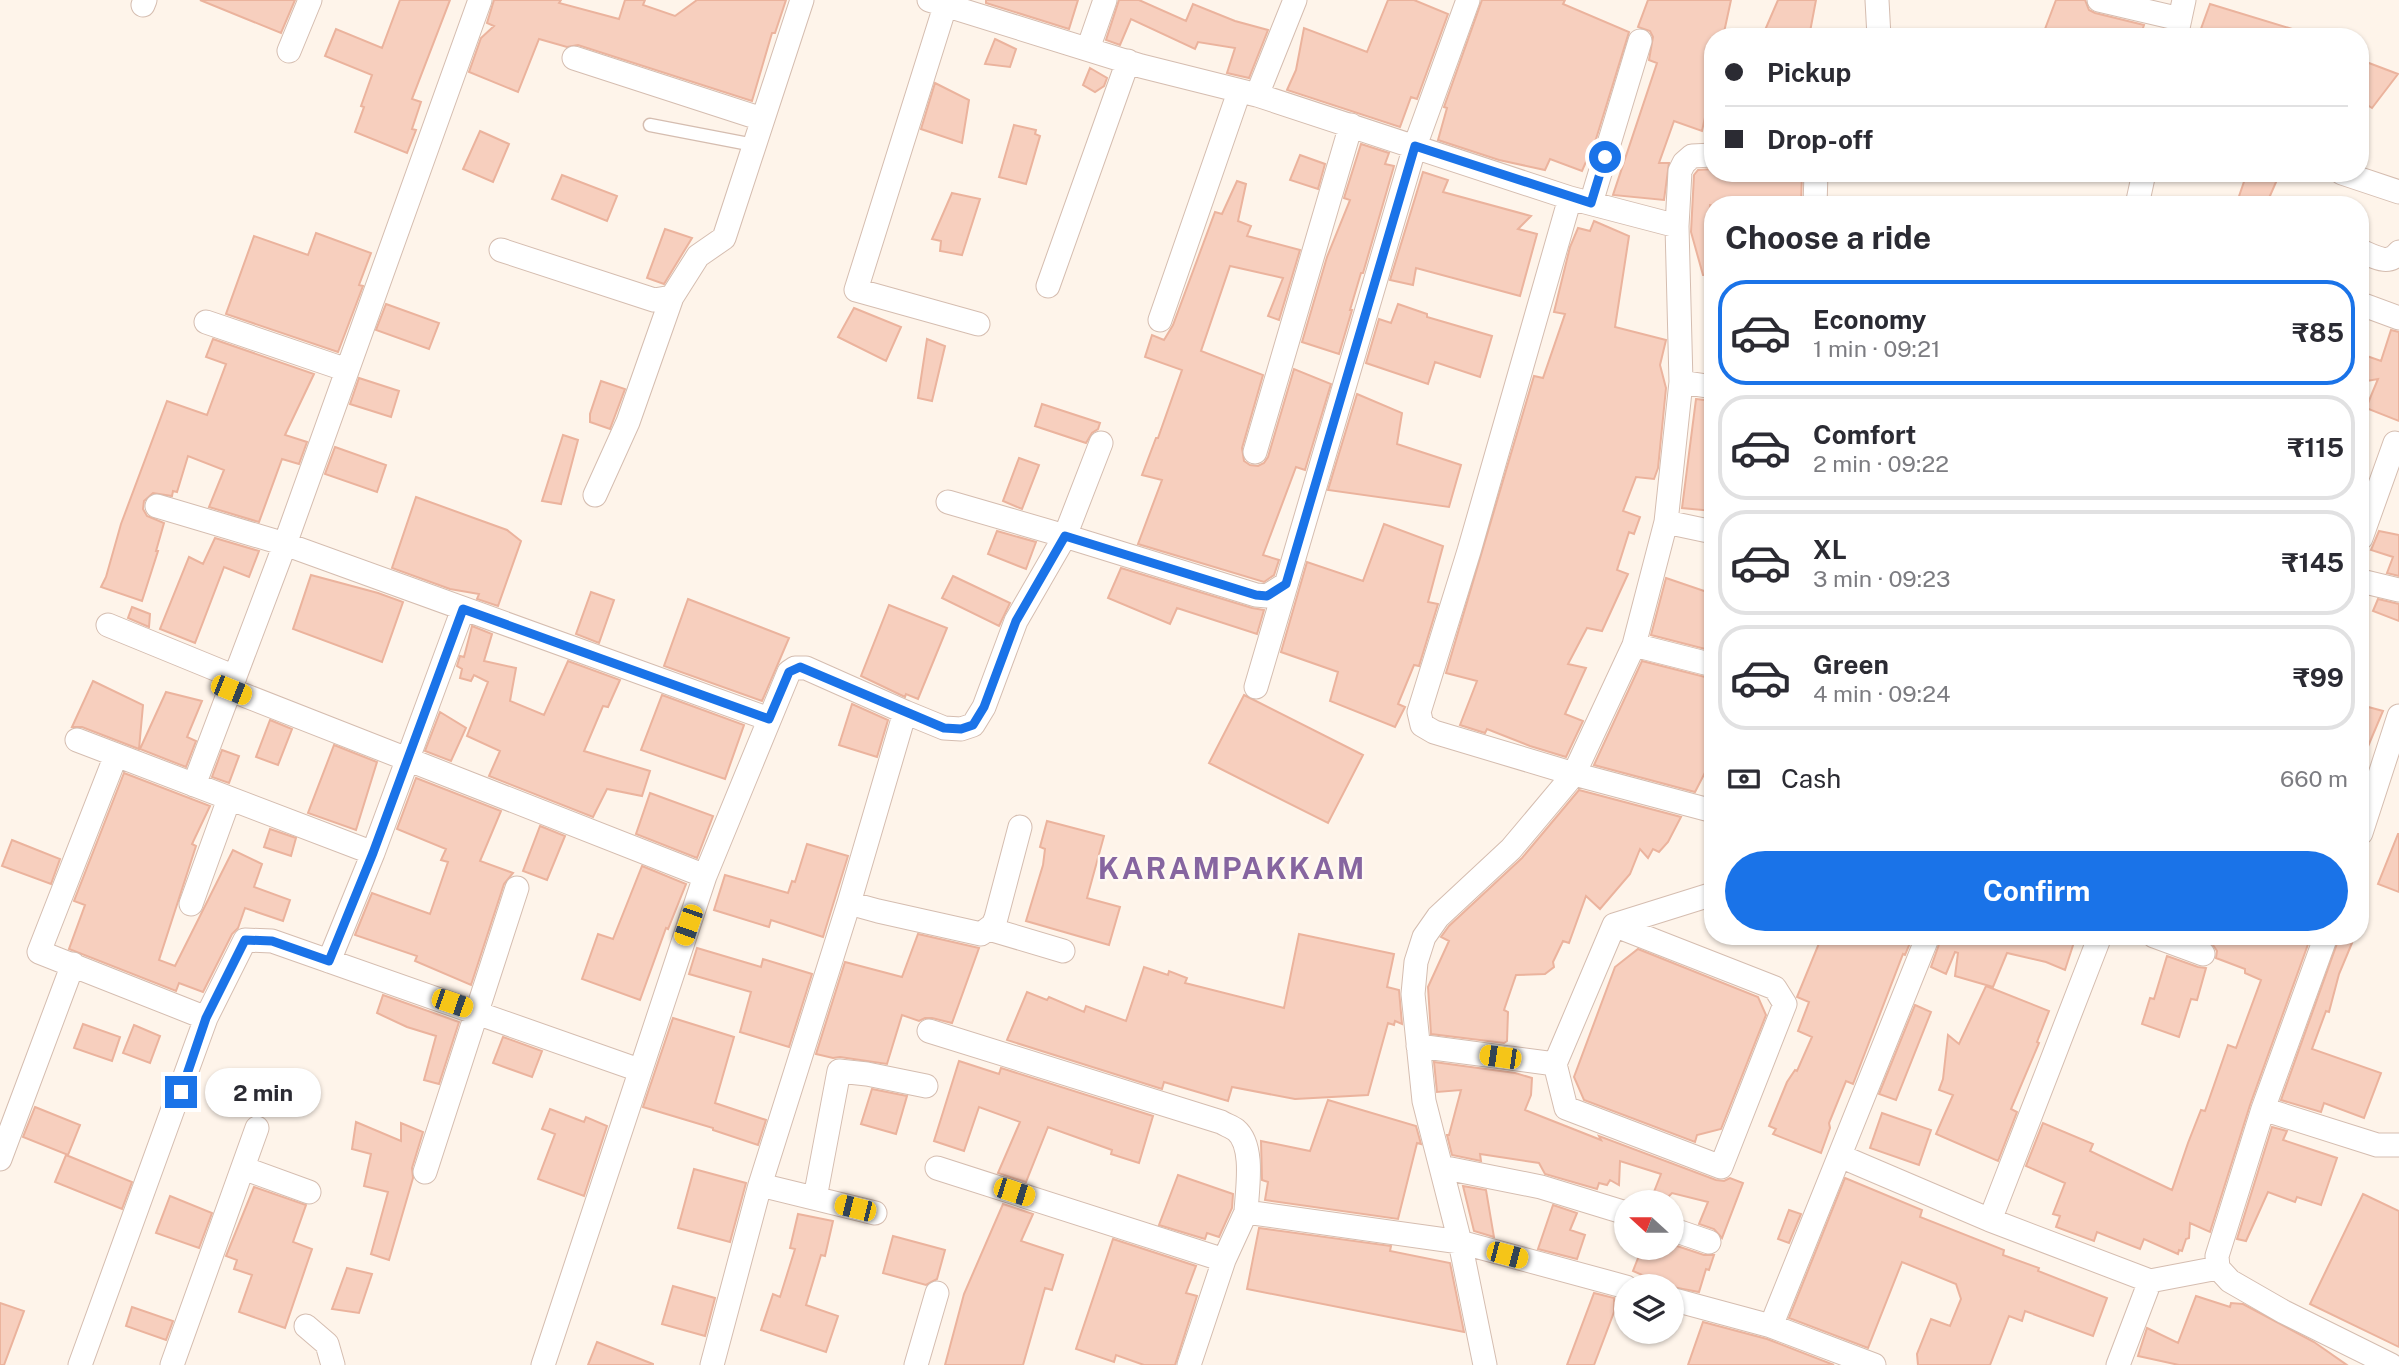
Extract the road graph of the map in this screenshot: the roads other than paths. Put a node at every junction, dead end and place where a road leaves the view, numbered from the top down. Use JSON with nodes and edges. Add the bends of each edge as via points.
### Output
{"nodes":[{"id":1,"x":310,"y":0,"type":"edge"},
{"id":2,"x":480,"y":0,"type":"edge"},
{"id":3,"x":802,"y":0,"type":"edge"},
{"id":4,"x":1105,"y":0,"type":"edge"},
{"id":5,"x":1295,"y":0,"type":"edge"},
{"id":6,"x":1468,"y":0,"type":"edge"},
{"id":7,"x":1877,"y":0,"type":"edge"},
{"id":8,"x":2099,"y":0,"type":"edge"},
{"id":9,"x":940,"y":2,"type":"edge"},
{"id":10,"x":2180,"y":19,"type":"edge"},
{"id":11,"x":1879,"y":28,"type":"edge"},
{"id":12,"x":1640,"y":41,"type":"dead end"},
{"id":13,"x":1088,"y":49,"type":"junction"},
{"id":14,"x":289,"y":51,"type":"dead end"},
{"id":15,"x":574,"y":58,"type":"dead end"},
{"id":16,"x":1128,"y":61,"type":"junction"},
{"id":17,"x":1248,"y":93,"type":"junction"},
{"id":18,"x":762,"y":119,"type":"junction"},
{"id":19,"x":650,"y":125,"type":"dead end"},
{"id":20,"x":1351,"y":125,"type":"junction"},
{"id":21,"x":754,"y":145,"type":"junction"},
{"id":22,"x":1415,"y":146,"type":"junction"},
{"id":23,"x":1704,"y":155,"type":"edge"},
{"id":24,"x":2369,"y":182,"type":"edge"},
{"id":25,"x":2399,"y":192,"type":"edge"},
{"id":26,"x":1580,"y":200,"type":"junction"},
{"id":27,"x":1677,"y":226,"type":"junction"},
{"id":28,"x":501,"y":250,"type":"dead end"},
{"id":29,"x":2399,"y":252,"type":"edge"},
{"id":30,"x":2369,"y":254,"type":"edge"},
{"id":31,"x":1048,"y":286,"type":"dead end"},
{"id":32,"x":672,"y":297,"type":"junction"},
{"id":33,"x":2369,"y":307,"type":"edge"},
{"id":34,"x":2399,"y":318,"type":"edge"},
{"id":35,"x":1160,"y":320,"type":"dead end"},
{"id":36,"x":206,"y":323,"type":"dead end"},
{"id":37,"x":978,"y":324,"type":"dead end"},
{"id":38,"x":347,"y":370,"type":"junction"},
{"id":39,"x":1681,"y":382,"type":"junction"},
{"id":40,"x":1704,"y":386,"type":"edge"},
{"id":41,"x":1101,"y":443,"type":"dead end"},
{"id":42,"x":2395,"y":443,"type":"dead end"},
{"id":43,"x":1255,"y":452,"type":"dead end"},
{"id":44,"x":595,"y":495,"type":"dead end"},
{"id":45,"x":948,"y":502,"type":"dead end"},
{"id":46,"x":156,"y":506,"type":"dead end"},
{"id":47,"x":2369,"y":516,"type":"edge"},
{"id":48,"x":1667,"y":522,"type":"junction"},
{"id":49,"x":1704,"y":530,"type":"edge"},
{"id":50,"x":1065,"y":536,"type":"junction"},
{"id":51,"x":285,"y":544,"type":"junction"},
{"id":52,"x":2369,"y":583,"type":"edge"},
{"id":53,"x":1286,"y":584,"type":"junction"},
{"id":54,"x":2399,"y":590,"type":"edge"},
{"id":55,"x":463,"y":609,"type":"junction"},
{"id":56,"x":108,"y":625,"type":"dead end"},
{"id":57,"x":1634,"y":645,"type":"junction"},
{"id":58,"x":1704,"y":663,"type":"edge"},
{"id":59,"x":233,"y":683,"type":"junction"},
{"id":60,"x":1256,"y":687,"type":"dead end"},
{"id":61,"x":905,"y":712,"type":"junction"},
{"id":62,"x":2399,"y":716,"type":"edge"},
{"id":63,"x":769,"y":719,"type":"junction"},
{"id":64,"x":77,"y":740,"type":"dead end"},
{"id":65,"x":116,"y":755,"type":"junction"},
{"id":66,"x":407,"y":759,"type":"junction"},
{"id":67,"x":1574,"y":774,"type":"junction"},
{"id":68,"x":2369,"y":779,"type":"edge"},
{"id":69,"x":194,"y":785,"type":"junction"},
{"id":70,"x":229,"y":799,"type":"junction"},
{"id":71,"x":1704,"y":809,"type":"edge"},
{"id":72,"x":1020,"y":827,"type":"dead end"},
{"id":73,"x":373,"y":853,"type":"junction"},
{"id":74,"x":705,"y":876,"type":"junction"},
{"id":75,"x":517,"y":888,"type":"dead end"},
{"id":76,"x":1704,"y":897,"type":"edge"},
{"id":77,"x":849,"y":902,"type":"junction"},
{"id":78,"x":191,"y":904,"type":"dead end"},
{"id":79,"x":1614,"y":925,"type":"junction"},
{"id":80,"x":989,"y":929,"type":"junction"},
{"id":81,"x":1924,"y":945,"type":"edge"},
{"id":82,"x":2097,"y":945,"type":"edge"},
{"id":83,"x":2178,"y":945,"type":"edge"},
{"id":84,"x":2323,"y":945,"type":"edge"},
{"id":85,"x":1063,"y":951,"type":"dead end"},
{"id":86,"x":2203,"y":954,"type":"dead end"},
{"id":87,"x":329,"y":961,"type":"junction"},
{"id":88,"x":73,"y":964,"type":"junction"},
{"id":89,"x":477,"y":1012,"type":"junction"},
{"id":90,"x":206,"y":1018,"type":"junction"},
{"id":91,"x":929,"y":1031,"type":"dead end"},
{"id":92,"x":1418,"y":1046,"type":"junction"},
{"id":93,"x":1555,"y":1064,"type":"junction"},
{"id":94,"x":639,"y":1070,"type":"junction"},
{"id":95,"x":926,"y":1086,"type":"dead end"},
{"id":96,"x":2263,"y":1110,"type":"junction"},
{"id":97,"x":257,"y":1128,"type":"dead end"},
{"id":98,"x":2399,"y":1145,"type":"edge"},
{"id":99,"x":1840,"y":1156,"type":"junction"},
{"id":100,"x":0,"y":1159,"type":"edge"},
{"id":101,"x":1441,"y":1167,"type":"junction"},
{"id":102,"x":243,"y":1168,"type":"junction"},
{"id":103,"x":937,"y":1168,"type":"dead end"},
{"id":104,"x":425,"y":1172,"type":"dead end"},
{"id":105,"x":760,"y":1185,"type":"junction"},
{"id":106,"x":309,"y":1192,"type":"dead end"},
{"id":107,"x":815,"y":1198,"type":"junction"},
{"id":108,"x":1614,"y":1209,"type":"edge"},
{"id":109,"x":1246,"y":1212,"type":"junction"},
{"id":110,"x":875,"y":1213,"type":"dead end"},
{"id":111,"x":1990,"y":1220,"type":"junction"},
{"id":112,"x":1684,"y":1233,"type":"edge"},
{"id":113,"x":1460,"y":1242,"type":"junction"},
{"id":114,"x":1709,"y":1242,"type":"dead end"},
{"id":115,"x":1224,"y":1260,"type":"junction"},
{"id":116,"x":2218,"y":1268,"type":"junction"},
{"id":117,"x":2150,"y":1281,"type":"junction"},
{"id":118,"x":1614,"y":1284,"type":"edge"},
{"id":119,"x":937,"y":1293,"type":"dead end"},
{"id":120,"x":1684,"y":1303,"type":"edge"},
{"id":121,"x":306,"y":1326,"type":"dead end"},
{"id":122,"x":1771,"y":1326,"type":"junction"},
{"id":123,"x":80,"y":1365,"type":"edge"},
{"id":124,"x":172,"y":1365,"type":"edge"},
{"id":125,"x":333,"y":1365,"type":"edge"},
{"id":126,"x":543,"y":1365,"type":"edge"},
{"id":127,"x":712,"y":1365,"type":"edge"},
{"id":128,"x":916,"y":1365,"type":"edge"},
{"id":129,"x":1189,"y":1365,"type":"edge"},
{"id":130,"x":1485,"y":1365,"type":"edge"},
{"id":131,"x":1874,"y":1365,"type":"edge"},
{"id":132,"x":2118,"y":1365,"type":"edge"},
{"id":133,"x":2392,"y":1365,"type":"edge"}],
"edges":[{"from":1,"to":14,"type":"street"},
{"from":2,"to":38,"type":"street"},
{"from":3,"to":18,"type":"street"},
{"from":4,"to":13,"type":"street"},
{"from":5,"to":17,"type":"street"},
{"from":6,"to":22,"type":"street"},
{"from":7,"to":11,"type":"street"},
{"from":8,"to":10,"type":"street"},
{"from":9,"to":13,"type":"street"},
{"from":9,"to":37,"type":"street","via":[[856,290]]},
{"from":12,"to":26,"type":"street"},
{"from":13,"to":16,"type":"street"},
{"from":15,"to":18,"type":"street"},
{"from":16,"to":17,"type":"street"},
{"from":16,"to":31,"type":"street"},
{"from":17,"to":20,"type":"street"},
{"from":17,"to":35,"type":"street"},
{"from":18,"to":21,"type":"street"},
{"from":19,"to":21,"type":"lane"},
{"from":20,"to":22,"type":"street"},
{"from":20,"to":43,"type":"street"},
{"from":21,"to":32,"type":"street","via":[[724,237],[698,256]]},
{"from":22,"to":26,"type":"street"},
{"from":22,"to":53,"type":"street"},
{"from":23,"to":27,"type":"street","via":[[1692,156],[1684,163]]},
{"from":24,"to":25,"type":"street"},
{"from":26,"to":27,"type":"street"},
{"from":26,"to":67,"type":"street","via":[[1419,712],[1422,724],[1434,732]]},
{"from":27,"to":39,"type":"street"},
{"from":28,"to":32,"type":"street","via":[[654,300]]},
{"from":29,"to":30,"type":"street","via":[[2388,261]]},
{"from":32,"to":44,"type":"street","via":[[628,422]]},
{"from":33,"to":34,"type":"street"},
{"from":36,"to":38,"type":"street"},
{"from":38,"to":51,"type":"street"},
{"from":39,"to":40,"type":"street"},
{"from":39,"to":48,"type":"street"},
{"from":41,"to":50,"type":"street"},
{"from":42,"to":47,"type":"street"},
{"from":45,"to":50,"type":"street"},
{"from":46,"to":51,"type":"street"},
{"from":48,"to":49,"type":"street"},
{"from":48,"to":57,"type":"street"},
{"from":50,"to":53,"type":"street","via":[[1256,595],[1267,596]]},
{"from":50,"to":61,"type":"street","via":[[1016,621],[973,725],[944,728]]},
{"from":51,"to":55,"type":"street"},
{"from":51,"to":59,"type":"street"},
{"from":52,"to":54,"type":"street"},
{"from":53,"to":60,"type":"street"},
{"from":55,"to":63,"type":"street"},
{"from":55,"to":66,"type":"street"},
{"from":56,"to":59,"type":"street"},
{"from":57,"to":58,"type":"street"},
{"from":57,"to":67,"type":"street"},
{"from":59,"to":66,"type":"street"},
{"from":59,"to":69,"type":"street"},
{"from":61,"to":63,"type":"street","via":[[800,667],[789,672]]},
{"from":61,"to":77,"type":"street"},
{"from":62,"to":68,"type":"street"},
{"from":63,"to":74,"type":"street"},
{"from":64,"to":65,"type":"street"},
{"from":65,"to":69,"type":"street"},
{"from":65,"to":88,"type":"street","via":[[39,952]]},
{"from":66,"to":73,"type":"street"},
{"from":66,"to":74,"type":"street"},
{"from":67,"to":71,"type":"street"},
{"from":67,"to":92,"type":"street","via":[[1511,849],[1438,916],[1424,937],[1413,993]]},
{"from":69,"to":70,"type":"street"},
{"from":70,"to":73,"type":"street"},
{"from":70,"to":78,"type":"street"},
{"from":72,"to":80,"type":"street"},
{"from":73,"to":87,"type":"street"},
{"from":74,"to":94,"type":"street"},
{"from":75,"to":89,"type":"street"},
{"from":76,"to":79,"type":"street"},
{"from":77,"to":80,"type":"street","via":[[981,933]]},
{"from":77,"to":105,"type":"street"},
{"from":79,"to":93,"type":"street"},
{"from":79,"to":93,"type":"street","via":[[1775,988],[1785,1004],[1721,1167],[1566,1108]]},
{"from":80,"to":85,"type":"street"},
{"from":81,"to":99,"type":"street"},
{"from":82,"to":111,"type":"street"},
{"from":83,"to":86,"type":"street"},
{"from":84,"to":96,"type":"street"},
{"from":87,"to":89,"type":"street"},
{"from":87,"to":90,"type":"street","via":[[272,941],[245,940]]},
{"from":88,"to":90,"type":"street"},
{"from":88,"to":100,"type":"street"},
{"from":89,"to":94,"type":"street"},
{"from":89,"to":104,"type":"street"},
{"from":90,"to":123,"type":"street"},
{"from":91,"to":109,"type":"street","via":[[1236,1130],[1248,1152]]},
{"from":92,"to":93,"type":"street"},
{"from":92,"to":101,"type":"street","via":[[1424,1101]]},
{"from":94,"to":126,"type":"street"},
{"from":95,"to":107,"type":"street","via":[[839,1071]]},
{"from":96,"to":98,"type":"street","via":[[2377,1145]]},
{"from":96,"to":116,"type":"street","via":[[2217,1256]]},
{"from":97,"to":102,"type":"street"},
{"from":99,"to":111,"type":"street"},
{"from":99,"to":122,"type":"street"},
{"from":101,"to":108,"type":"street","via":[[1541,1186]]},
{"from":101,"to":113,"type":"street"},
{"from":102,"to":106,"type":"street"},
{"from":102,"to":124,"type":"street"},
{"from":103,"to":115,"type":"street"},
{"from":105,"to":107,"type":"street"},
{"from":105,"to":127,"type":"street"},
{"from":107,"to":110,"type":"street"},
{"from":109,"to":113,"type":"street"},
{"from":109,"to":115,"type":"street"},
{"from":111,"to":117,"type":"street"},
{"from":112,"to":114,"type":"street"},
{"from":113,"to":118,"type":"street"},
{"from":113,"to":130,"type":"street"},
{"from":115,"to":129,"type":"street"},
{"from":116,"to":117,"type":"street"},
{"from":116,"to":133,"type":"street","via":[[2284,1312]]},
{"from":117,"to":132,"type":"street"},
{"from":119,"to":128,"type":"street"},
{"from":120,"to":122,"type":"street"},
{"from":121,"to":125,"type":"street","via":[[327,1344]]},
{"from":122,"to":131,"type":"street"}]}
